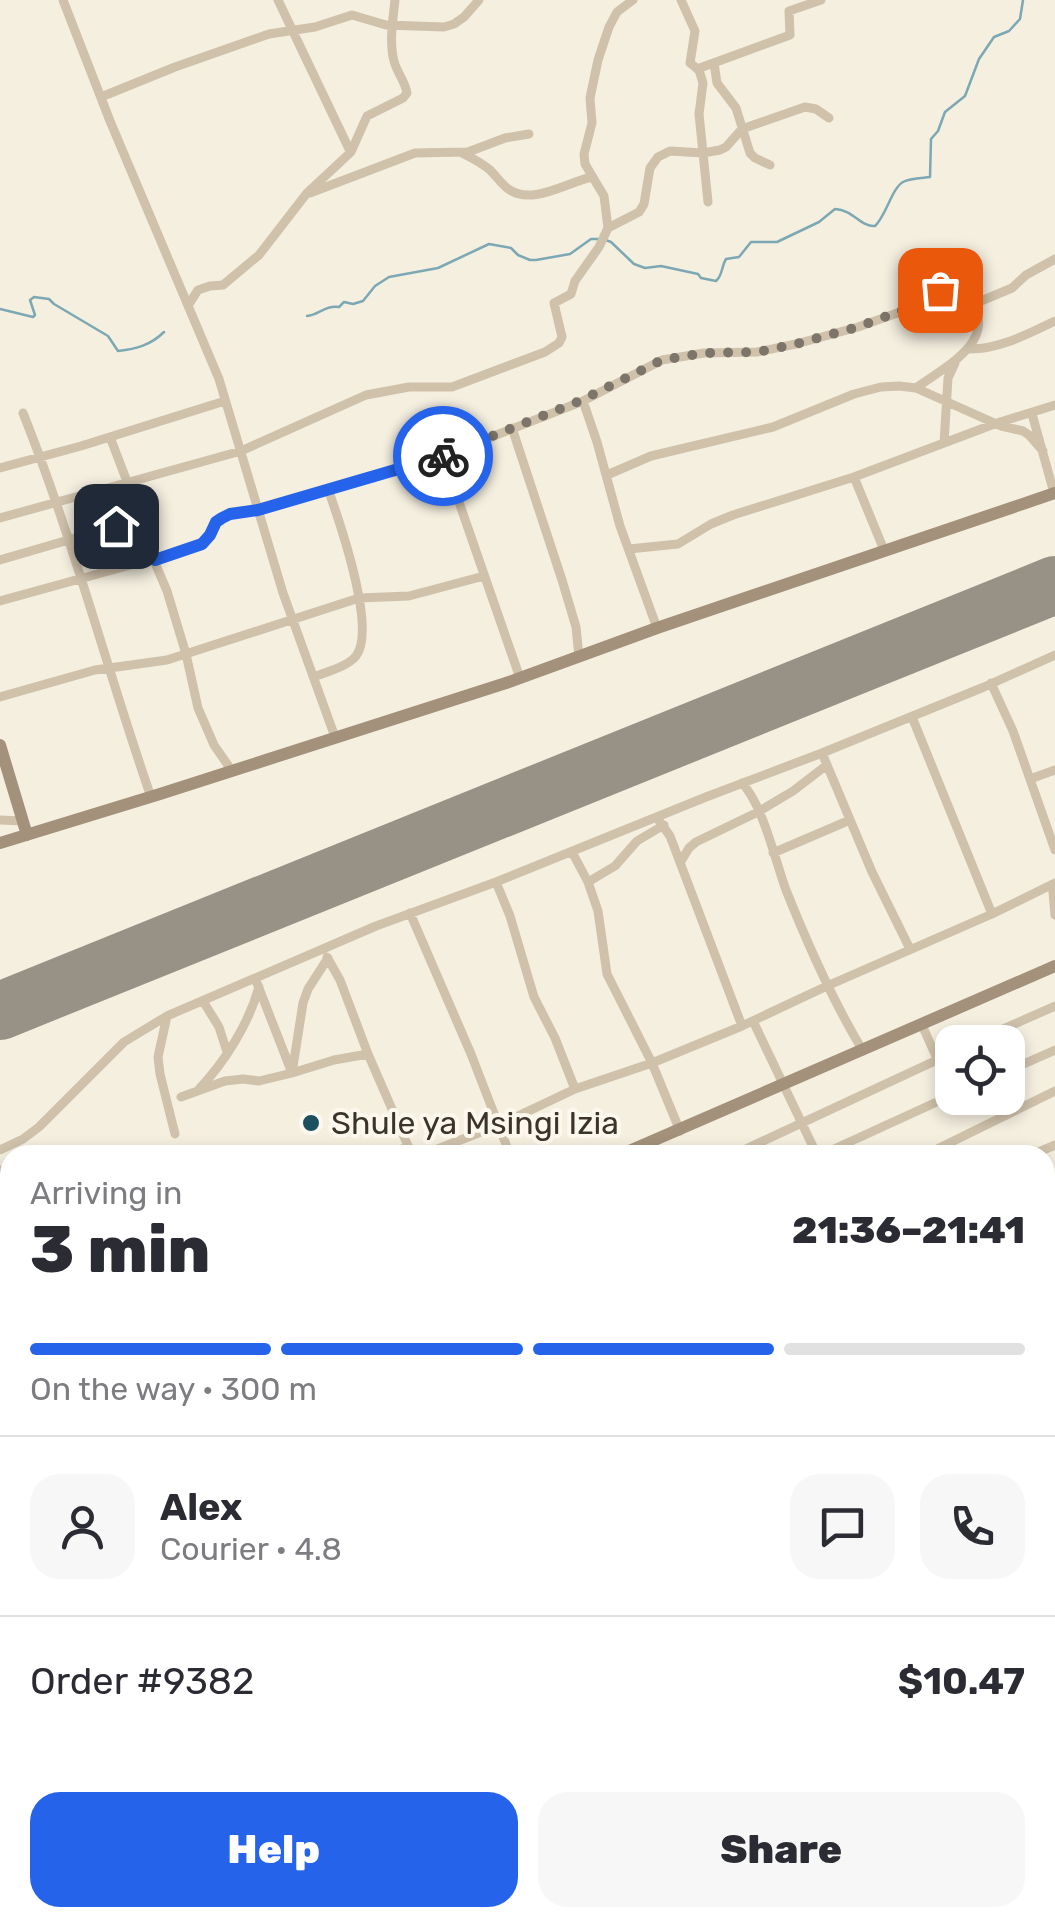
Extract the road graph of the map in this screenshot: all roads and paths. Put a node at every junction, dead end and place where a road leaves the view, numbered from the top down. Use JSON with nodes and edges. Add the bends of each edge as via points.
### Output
{"nodes":[{"id":1,"x":63,"y":0,"type":"edge"},
{"id":2,"x":278,"y":0,"type":"edge"},
{"id":3,"x":395,"y":0,"type":"edge"},
{"id":4,"x":479,"y":0,"type":"edge"},
{"id":5,"x":634,"y":0,"type":"edge"},
{"id":6,"x":681,"y":0,"type":"edge"},
{"id":7,"x":821,"y":0,"type":"edge"},
{"id":8,"x":393,"y":26,"type":"junction"},
{"id":9,"x":292,"y":30,"type":"junction"},
{"id":10,"x":714,"y":63,"type":"junction"},
{"id":11,"x":697,"y":68,"type":"junction"},
{"id":12,"x":100,"y":97,"type":"junction"},
{"id":13,"x":829,"y":118,"type":"dead end"},
{"id":14,"x":742,"y":129,"type":"junction"},
{"id":15,"x":528,"y":134,"type":"dead end"},
{"id":16,"x":350,"y":152,"type":"junction"},
{"id":17,"x":460,"y":152,"type":"junction"},
{"id":18,"x":703,"y":153,"type":"junction"},
{"id":19,"x":770,"y":165,"type":"dead end"},
{"id":20,"x":592,"y":178,"type":"junction"},
{"id":21,"x":307,"y":194,"type":"junction"},
{"id":22,"x":708,"y":202,"type":"dead end"},
{"id":23,"x":608,"y":228,"type":"junction"},
{"id":24,"x":1055,"y":259,"type":"edge"},
{"id":25,"x":971,"y":302,"type":"junction"},
{"id":26,"x":188,"y":304,"type":"junction"},
{"id":27,"x":1055,"y":321,"type":"edge"},
{"id":28,"x":965,"y":351,"type":"junction"},
{"id":29,"x":949,"y":372,"type":"junction"},
{"id":30,"x":916,"y":388,"type":"junction"},
{"id":31,"x":932,"y":396,"type":"junction"},
{"id":32,"x":582,"y":400,"type":"junction"},
{"id":33,"x":225,"y":401,"type":"junction"},
{"id":34,"x":945,"y":402,"type":"junction"},
{"id":35,"x":1055,"y":405,"type":"edge"},
{"id":36,"x":23,"y":413,"type":"dead end"},
{"id":37,"x":1032,"y":414,"type":"junction"},
{"id":38,"x":997,"y":423,"type":"junction"},
{"id":39,"x":512,"y":428,"type":"junction"},
{"id":40,"x":110,"y":437,"type":"junction"},
{"id":41,"x":944,"y":443,"type":"junction"},
{"id":42,"x":241,"y":451,"type":"junction"},
{"id":43,"x":1043,"y":451,"type":"junction"},
{"id":44,"x":442,"y":456,"type":"junction"},
{"id":45,"x":40,"y":458,"type":"junction"},
{"id":46,"x":0,"y":468,"type":"edge"},
{"id":47,"x":607,"y":476,"type":"junction"},
{"id":48,"x":854,"y":476,"type":"junction"},
{"id":49,"x":127,"y":482,"type":"junction"},
{"id":50,"x":328,"y":489,"type":"junction"},
{"id":51,"x":1054,"y":493,"type":"edge"},
{"id":52,"x":55,"y":503,"type":"junction"},
{"id":53,"x":258,"y":510,"type":"junction"},
{"id":54,"x":0,"y":518,"type":"edge"},
{"id":55,"x":137,"y":520,"type":"junction"},
{"id":56,"x":68,"y":539,"type":"junction"},
{"id":57,"x":629,"y":550,"type":"junction"},
{"id":58,"x":884,"y":550,"type":"junction"},
{"id":59,"x":0,"y":560,"type":"edge"},
{"id":60,"x":155,"y":560,"type":"junction"},
{"id":61,"x":484,"y":576,"type":"junction"},
{"id":62,"x":82,"y":578,"type":"junction"},
{"id":63,"x":359,"y":598,"type":"junction"},
{"id":64,"x":0,"y":601,"type":"edge"},
{"id":65,"x":293,"y":618,"type":"junction"},
{"id":66,"x":657,"y":628,"type":"junction"},
{"id":67,"x":186,"y":654,"type":"junction"},
{"id":68,"x":1055,"y":654,"type":"edge"},
{"id":69,"x":579,"y":657,"type":"junction"},
{"id":70,"x":107,"y":668,"type":"junction"},
{"id":71,"x":314,"y":677,"type":"junction"},
{"id":72,"x":520,"y":678,"type":"junction"},
{"id":73,"x":991,"y":683,"type":"junction"},
{"id":74,"x":0,"y":697,"type":"edge"},
{"id":75,"x":912,"y":717,"type":"junction"},
{"id":76,"x":334,"y":737,"type":"junction"},
{"id":77,"x":0,"y":745,"type":"edge"},
{"id":78,"x":822,"y":753,"type":"junction"},
{"id":79,"x":827,"y":765,"type":"junction"},
{"id":80,"x":1055,"y":770,"type":"edge"},
{"id":81,"x":232,"y":771,"type":"junction"},
{"id":82,"x":1030,"y":780,"type":"junction"},
{"id":83,"x":742,"y":783,"type":"junction"},
{"id":84,"x":151,"y":797,"type":"junction"},
{"id":85,"x":758,"y":812,"type":"junction"},
{"id":86,"x":0,"y":820,"type":"edge"},
{"id":87,"x":850,"y":820,"type":"junction"},
{"id":88,"x":660,"y":822,"type":"junction"},
{"id":89,"x":25,"y":828,"type":"junction"},
{"id":90,"x":0,"y":843,"type":"edge"},
{"id":91,"x":1055,"y":850,"type":"edge"},
{"id":92,"x":572,"y":852,"type":"junction"},
{"id":93,"x":773,"y":854,"type":"junction"},
{"id":94,"x":680,"y":863,"type":"junction"},
{"id":95,"x":496,"y":882,"type":"junction"},
{"id":96,"x":588,"y":882,"type":"junction"},
{"id":97,"x":1055,"y":884,"type":"edge"},
{"id":98,"x":410,"y":913,"type":"junction"},
{"id":99,"x":992,"y":914,"type":"junction"},
{"id":100,"x":1055,"y":915,"type":"edge"},
{"id":101,"x":910,"y":949,"type":"junction"},
{"id":102,"x":326,"y":954,"type":"junction"},
{"id":103,"x":1055,"y":966,"type":"edge"},
{"id":104,"x":257,"y":982,"type":"junction"},
{"id":105,"x":827,"y":986,"type":"junction"},
{"id":106,"x":202,"y":1001,"type":"junction"},
{"id":107,"x":1055,"y":1006,"type":"edge"},
{"id":108,"x":167,"y":1016,"type":"junction"},
{"id":109,"x":753,"y":1021,"type":"junction"},
{"id":110,"x":922,"y":1025,"type":"junction"},
{"id":111,"x":1012,"y":1025,"type":"edge"},
{"id":112,"x":742,"y":1026,"type":"junction"},
{"id":113,"x":1055,"y":1050,"type":"edge"},
{"id":114,"x":863,"y":1051,"type":"junction"},
{"id":115,"x":228,"y":1053,"type":"junction"},
{"id":116,"x":368,"y":1054,"type":"junction"},
{"id":117,"x":935,"y":1055,"type":"edge"},
{"id":118,"x":935,"y":1061,"type":"edge"},
{"id":119,"x":652,"y":1062,"type":"junction"},
{"id":120,"x":1025,"y":1063,"type":"edge"},
{"id":121,"x":292,"y":1073,"type":"junction"},
{"id":122,"x":783,"y":1085,"type":"junction"},
{"id":123,"x":575,"y":1090,"type":"junction"},
{"id":124,"x":197,"y":1091,"type":"junction"},
{"id":125,"x":1055,"y":1091,"type":"edge"},
{"id":126,"x":181,"y":1097,"type":"dead end"},
{"id":127,"x":935,"y":1101,"type":"edge"},
{"id":128,"x":802,"y":1124,"type":"junction"},
{"id":129,"x":499,"y":1125,"type":"junction"},
{"id":130,"x":680,"y":1131,"type":"junction"},
{"id":131,"x":175,"y":1134,"type":"dead end"},
{"id":132,"x":10,"y":1145,"type":"edge"},
{"id":133,"x":408,"y":1145,"type":"edge"},
{"id":134,"x":448,"y":1145,"type":"edge"},
{"id":135,"x":506,"y":1145,"type":"edge"},
{"id":136,"x":645,"y":1145,"type":"edge"},
{"id":137,"x":755,"y":1145,"type":"edge"},
{"id":138,"x":814,"y":1145,"type":"edge"},
{"id":139,"x":840,"y":1145,"type":"edge"},
{"id":140,"x":944,"y":1145,"type":"edge"}],
"edges":[{"from":1,"to":12,"type":"street"},
{"from":2,"to":9,"type":"street"},
{"from":3,"to":8,"type":"street"},
{"from":4,"to":8,"type":"street","via":[[454,24]]},
{"from":5,"to":20,"type":"street","via":[[609,27],[590,90],[584,159]]},
{"from":6,"to":11,"type":"street","via":[[696,31],[690,63]]},
{"from":7,"to":10,"type":"street","via":[[789,11],[790,35]]},
{"from":8,"to":9,"type":"street","via":[[352,15]]},
{"from":8,"to":16,"type":"street","via":[[394,62],[407,93],[368,116]]},
{"from":9,"to":12,"type":"street"},
{"from":9,"to":16,"type":"street"},
{"from":10,"to":11,"type":"street"},
{"from":10,"to":14,"type":"street"},
{"from":11,"to":18,"type":"street"},
{"from":12,"to":26,"type":"street"},
{"from":13,"to":14,"type":"street","via":[[805,107]]},
{"from":14,"to":18,"type":"street","via":[[726,147]]},
{"from":14,"to":19,"type":"street","via":[[750,153]]},
{"from":15,"to":17,"type":"street"},
{"from":16,"to":21,"type":"street"},
{"from":17,"to":20,"type":"street","via":[[527,195]]},
{"from":17,"to":21,"type":"street","via":[[415,153]]},
{"from":18,"to":22,"type":"street"},
{"from":18,"to":23,"type":"street","via":[[670,151],[658,158],[639,212]]},
{"from":20,"to":23,"type":"street","via":[[604,196]]},
{"from":21,"to":26,"type":"street","via":[[259,256],[223,285],[198,290]]},
{"from":23,"to":42,"type":"street","via":[[571,294],[554,303],[562,337],[545,352],[452,387],[366,395]]},
{"from":24,"to":25,"type":"street","via":[[1012,288]]},
{"from":25,"to":28,"type":"street","via":[[981,327]]},
{"from":25,"to":32,"type":"street","via":[[932,291],[903,310],[796,344],[662,360]]},
{"from":26,"to":33,"type":"street"},
{"from":27,"to":28,"type":"street"},
{"from":28,"to":29,"type":"street"},
{"from":28,"to":30,"type":"street"},
{"from":29,"to":31,"type":"street"},
{"from":29,"to":34,"type":"street"},
{"from":30,"to":31,"type":"street"},
{"from":30,"to":47,"type":"street","via":[[854,394],[772,427],[651,456]]},
{"from":31,"to":34,"type":"street"},
{"from":32,"to":39,"type":"street"},
{"from":32,"to":47,"type":"street"},
{"from":33,"to":40,"type":"street"},
{"from":33,"to":42,"type":"street"},
{"from":34,"to":38,"type":"street"},
{"from":34,"to":41,"type":"street"},
{"from":35,"to":37,"type":"street"},
{"from":36,"to":45,"type":"street"},
{"from":37,"to":38,"type":"street"},
{"from":37,"to":43,"type":"street"},
{"from":38,"to":41,"type":"street"},
{"from":38,"to":43,"type":"street","via":[[1029,434]]},
{"from":39,"to":44,"type":"street"},
{"from":39,"to":69,"type":"street","via":[[576,627]]},
{"from":40,"to":45,"type":"street"},
{"from":40,"to":49,"type":"street"},
{"from":41,"to":48,"type":"street"},
{"from":42,"to":49,"type":"street"},
{"from":42,"to":53,"type":"street"},
{"from":43,"to":51,"type":"street"},
{"from":44,"to":50,"type":"street"},
{"from":44,"to":61,"type":"street"},
{"from":45,"to":46,"type":"street"},
{"from":45,"to":52,"type":"street"},
{"from":47,"to":57,"type":"street"},
{"from":48,"to":57,"type":"street","via":[[720,520],[678,544]]},
{"from":48,"to":58,"type":"street"},
{"from":49,"to":52,"type":"street"},
{"from":49,"to":55,"type":"street"},
{"from":50,"to":53,"type":"street"},
{"from":50,"to":63,"type":"street"},
{"from":51,"to":58,"type":"street"},
{"from":52,"to":54,"type":"street"},
{"from":52,"to":56,"type":"street"},
{"from":53,"to":60,"type":"street","via":[[230,514],[202,544]]},
{"from":53,"to":65,"type":"street"},
{"from":55,"to":56,"type":"street"},
{"from":55,"to":60,"type":"street"},
{"from":56,"to":59,"type":"street"},
{"from":56,"to":62,"type":"street"},
{"from":57,"to":66,"type":"street"},
{"from":58,"to":66,"type":"street"},
{"from":60,"to":62,"type":"street"},
{"from":60,"to":67,"type":"street"},
{"from":61,"to":63,"type":"street","via":[[409,596]]},
{"from":61,"to":72,"type":"street"},
{"from":62,"to":64,"type":"street"},
{"from":62,"to":70,"type":"street"},
{"from":63,"to":65,"type":"street"},
{"from":63,"to":71,"type":"street","via":[[358,654]]},
{"from":65,"to":67,"type":"street"},
{"from":65,"to":71,"type":"street"},
{"from":66,"to":69,"type":"street"},
{"from":67,"to":70,"type":"street"},
{"from":67,"to":81,"type":"street","via":[[198,708]]},
{"from":68,"to":73,"type":"street"},
{"from":69,"to":72,"type":"street"},
{"from":70,"to":74,"type":"street"},
{"from":70,"to":84,"type":"street"},
{"from":71,"to":76,"type":"street"},
{"from":72,"to":76,"type":"street"},
{"from":73,"to":75,"type":"street"},
{"from":73,"to":82,"type":"street"},
{"from":75,"to":78,"type":"street"},
{"from":75,"to":99,"type":"street"},
{"from":76,"to":81,"type":"street"},
{"from":77,"to":89,"type":"street"},
{"from":78,"to":79,"type":"street"},
{"from":78,"to":83,"type":"street"},
{"from":79,"to":85,"type":"street"},
{"from":79,"to":87,"type":"street"},
{"from":80,"to":82,"type":"street"},
{"from":81,"to":84,"type":"street"},
{"from":82,"to":91,"type":"street"},
{"from":83,"to":85,"type":"street"},
{"from":83,"to":88,"type":"street"},
{"from":84,"to":89,"type":"street"},
{"from":85,"to":93,"type":"street"},
{"from":85,"to":94,"type":"street","via":[[696,842]]},
{"from":86,"to":89,"type":"street"},
{"from":87,"to":93,"type":"street"},
{"from":87,"to":101,"type":"street"},
{"from":88,"to":92,"type":"street"},
{"from":88,"to":94,"type":"street"},
{"from":88,"to":96,"type":"street"},
{"from":89,"to":90,"type":"street"},
{"from":92,"to":95,"type":"street"},
{"from":92,"to":96,"type":"street"},
{"from":93,"to":105,"type":"street"},
{"from":94,"to":112,"type":"street"},
{"from":95,"to":98,"type":"street"},
{"from":95,"to":123,"type":"street","via":[[530,987]]},
{"from":96,"to":119,"type":"street","via":[[606,974]]},
{"from":97,"to":99,"type":"street"},
{"from":97,"to":100,"type":"street"},
{"from":98,"to":102,"type":"street"},
{"from":98,"to":129,"type":"street"},
{"from":99,"to":101,"type":"street"},
{"from":101,"to":105,"type":"street"},
{"from":102,"to":104,"type":"street"},
{"from":102,"to":116,"type":"street"},
{"from":102,"to":121,"type":"street","via":[[303,1003]]},
{"from":103,"to":110,"type":"street"},
{"from":104,"to":106,"type":"street"},
{"from":104,"to":115,"type":"street"},
{"from":104,"to":121,"type":"street"},
{"from":105,"to":109,"type":"street"},
{"from":105,"to":114,"type":"street"},
{"from":106,"to":108,"type":"street"},
{"from":106,"to":115,"type":"street"},
{"from":107,"to":111,"type":"street"},
{"from":108,"to":131,"type":"street","via":[[158,1057]]},
{"from":108,"to":132,"type":"street","via":[[124,1042],[39,1127]]},
{"from":109,"to":112,"type":"street"},
{"from":109,"to":122,"type":"street"},
{"from":110,"to":114,"type":"street"},
{"from":110,"to":117,"type":"street"},
{"from":112,"to":119,"type":"street"},
{"from":113,"to":120,"type":"street"},
{"from":114,"to":122,"type":"street"},
{"from":115,"to":124,"type":"street"},
{"from":116,"to":121,"type":"street"},
{"from":116,"to":133,"type":"street"},
{"from":118,"to":128,"type":"street"},
{"from":119,"to":123,"type":"street"},
{"from":119,"to":130,"type":"street"},
{"from":121,"to":124,"type":"street"},
{"from":122,"to":128,"type":"street"},
{"from":122,"to":130,"type":"street"},
{"from":123,"to":129,"type":"street"},
{"from":124,"to":126,"type":"street"},
{"from":125,"to":140,"type":"street"},
{"from":127,"to":139,"type":"street"},
{"from":128,"to":137,"type":"street"},
{"from":128,"to":138,"type":"street"},
{"from":129,"to":134,"type":"street"},
{"from":129,"to":135,"type":"street"},
{"from":130,"to":136,"type":"street"}]}
